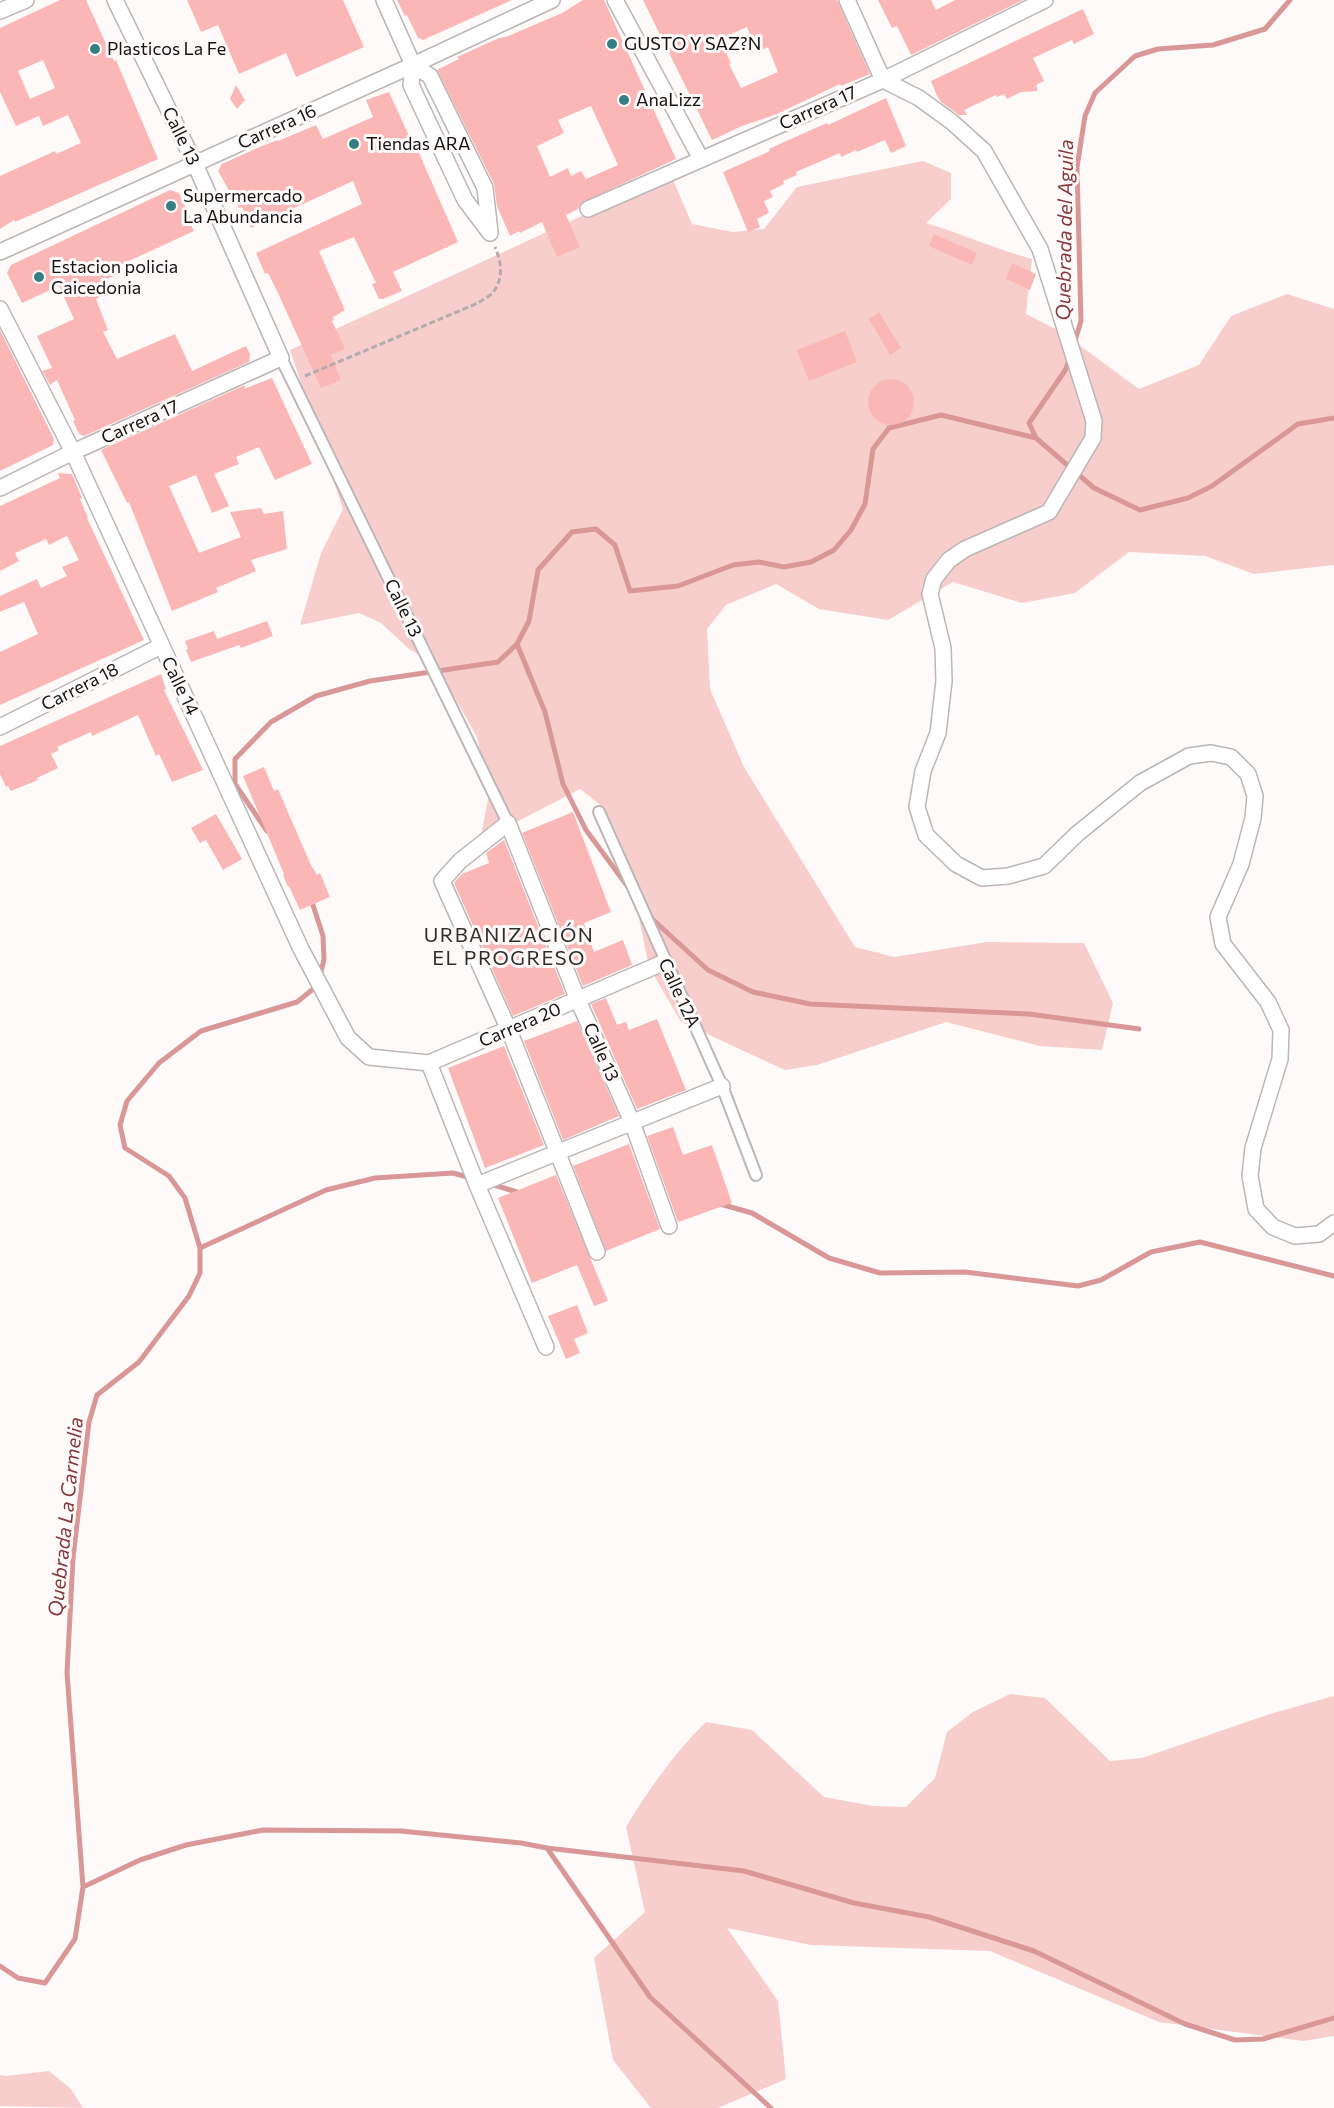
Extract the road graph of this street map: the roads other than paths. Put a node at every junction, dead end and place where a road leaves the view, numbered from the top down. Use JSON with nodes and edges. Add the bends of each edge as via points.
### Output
{"nodes":[{"id":1,"x":26,"y":0,"type":"edge"},
{"id":2,"x":115,"y":0,"type":"edge"},
{"id":3,"x":384,"y":0,"type":"edge"},
{"id":4,"x":552,"y":0,"type":"edge"},
{"id":5,"x":615,"y":0,"type":"edge"},
{"id":6,"x":847,"y":0,"type":"edge"},
{"id":7,"x":1046,"y":0,"type":"edge"},
{"id":8,"x":0,"y":11,"type":"edge"},
{"id":9,"x":413,"y":65,"type":"junction"},
{"id":10,"x":883,"y":80,"type":"junction"},
{"id":11,"x":701,"y":159,"type":"junction"},
{"id":12,"x":195,"y":164,"type":"junction"},
{"id":13,"x":588,"y":209,"type":"dead end"},
{"id":14,"x":0,"y":252,"type":"edge"},
{"id":15,"x":0,"y":309,"type":"edge"},
{"id":16,"x":281,"y":358,"type":"junction"},
{"id":17,"x":73,"y":452,"type":"junction"},
{"id":18,"x":0,"y":488,"type":"edge"},
{"id":19,"x":160,"y":646,"type":"junction"},
{"id":20,"x":0,"y":727,"type":"edge"},
{"id":21,"x":599,"y":812,"type":"dead end"},
{"id":22,"x":508,"y":823,"type":"junction"},
{"id":23,"x":665,"y":962,"type":"junction"},
{"id":24,"x":578,"y":1000,"type":"junction"},
{"id":25,"x":509,"y":1030,"type":"junction"},
{"id":26,"x":369,"y":1057,"type":"joint"},
{"id":27,"x":429,"y":1063,"type":"junction"},
{"id":28,"x":722,"y":1086,"type":"junction"},
{"id":29,"x":632,"y":1122,"type":"junction"},
{"id":30,"x":559,"y":1153,"type":"junction"},
{"id":31,"x":756,"y":1174,"type":"dead end"},
{"id":32,"x":477,"y":1185,"type":"junction"},
{"id":33,"x":1334,"y":1223,"type":"edge"},
{"id":34,"x":669,"y":1226,"type":"dead end"},
{"id":35,"x":597,"y":1252,"type":"dead end"},
{"id":36,"x":546,"y":1347,"type":"dead end"}],
"edges":[{"from":1,"to":8,"type":"street"},
{"from":2,"to":12,"type":"street","name":"Calle 13"},
{"from":3,"to":9,"type":"street"},
{"from":4,"to":9,"type":"street","name":"Carrera 16"},
{"from":5,"to":11,"type":"street"},
{"from":6,"to":10,"type":"street"},
{"from":7,"to":10,"type":"street","name":"Carrera 17"},
{"from":9,"to":9,"type":"street","via":[[430,76],[485,188],[490,233],[465,200],[411,85]]},
{"from":9,"to":12,"type":"street","name":"Carrera 16"},
{"from":10,"to":11,"type":"street","name":"Carrera 17"},
{"from":10,"to":33,"type":"street","via":[[919,98],[984,151],[1040,249],[1094,421],[1093,438],[1049,512],[965,549],[949,560],[934,579],[930,594],[943,648],[944,681],[938,733],[923,771],[917,807],[926,835],[956,864],[982,878],[1008,876],[1044,866],[1140,783],[1189,756],[1211,753],[1231,757],[1248,774],[1255,796],[1241,864],[1218,917],[1223,944],[1268,1002],[1281,1030],[1280,1059],[1253,1148],[1250,1176],[1256,1209],[1273,1227],[1295,1236],[1319,1234]]},
{"from":11,"to":13,"type":"street","name":"Carrera 17"},
{"from":12,"to":14,"type":"street","name":"Carrera 16"},
{"from":12,"to":16,"type":"street","name":"Calle 13"},
{"from":15,"to":17,"type":"street","name":"Calle 14"},
{"from":16,"to":17,"type":"street","name":"Carrera 17"},
{"from":16,"to":22,"type":"street","name":"Calle 13"},
{"from":17,"to":18,"type":"street","name":"Carrera 17"},
{"from":17,"to":19,"type":"street","name":"Calle 14"},
{"from":19,"to":20,"type":"street","name":"Carrera 18"},
{"from":19,"to":26,"type":"street","name":"Calle 14","via":[[301,949],[348,1038]]},
{"from":21,"to":23,"type":"street","name":"Calle 12A"},
{"from":22,"to":24,"type":"street","name":"Calle 13"},
{"from":22,"to":25,"type":"street","via":[[460,861],[442,881]]},
{"from":23,"to":24,"type":"street","name":"Carrera 20"},
{"from":23,"to":28,"type":"street","name":"Calle 12A"},
{"from":24,"to":25,"type":"street","name":"Carrera 20"},
{"from":24,"to":29,"type":"street","name":"Calle 13"},
{"from":25,"to":27,"type":"street","name":"Carrera 20"},
{"from":25,"to":30,"type":"street"},
{"from":26,"to":27,"type":"street","name":"Carrera 20"},
{"from":27,"to":32,"type":"street"},
{"from":28,"to":29,"type":"street"},
{"from":28,"to":31,"type":"street","name":"Calle 12A"},
{"from":29,"to":30,"type":"street"},
{"from":29,"to":34,"type":"street","name":"Calle 13"},
{"from":30,"to":32,"type":"street"},
{"from":30,"to":35,"type":"street"},
{"from":32,"to":36,"type":"street"}]}
